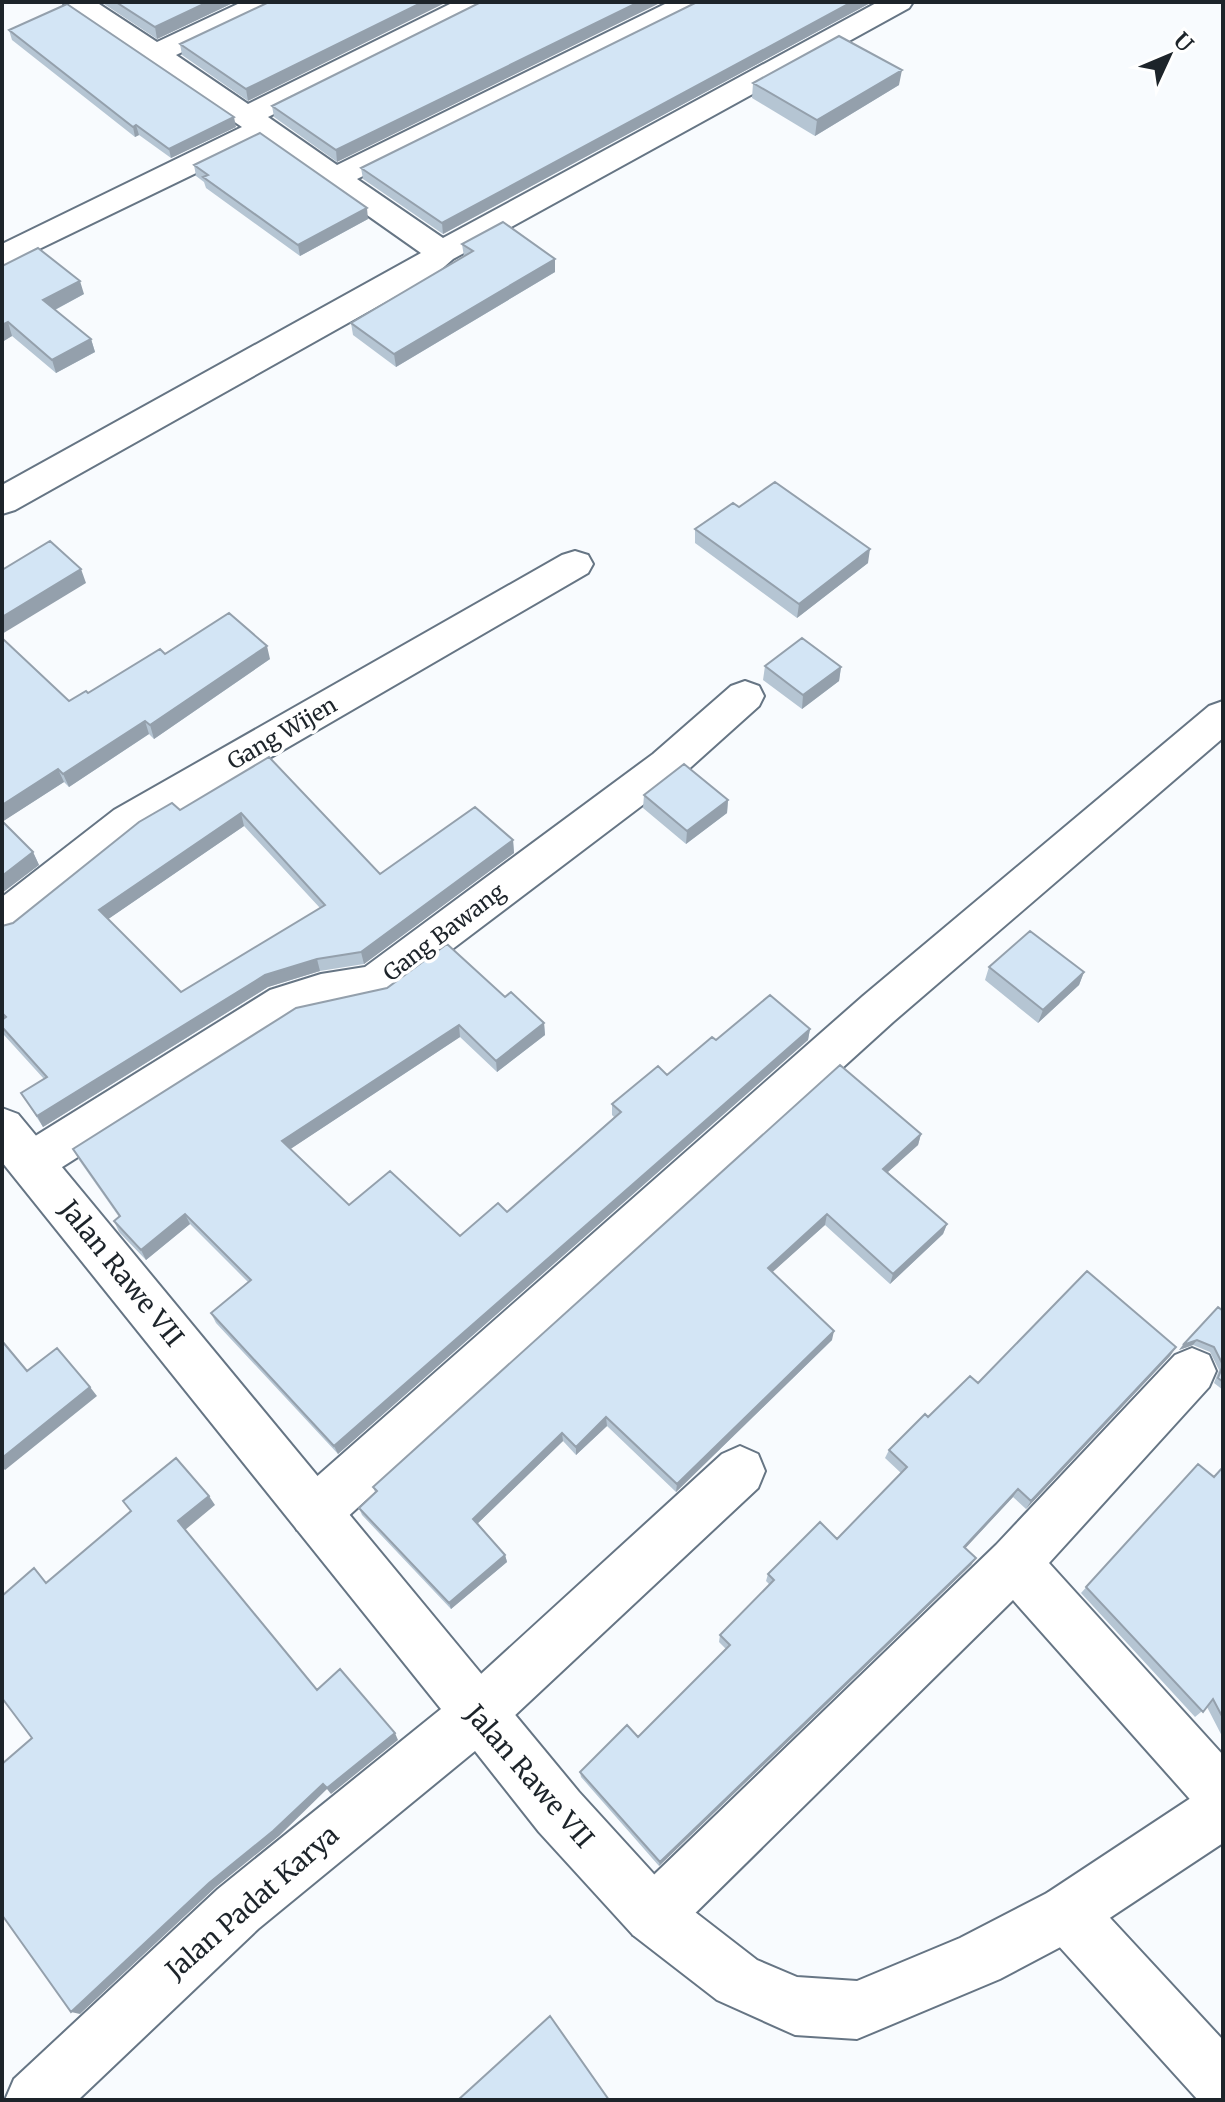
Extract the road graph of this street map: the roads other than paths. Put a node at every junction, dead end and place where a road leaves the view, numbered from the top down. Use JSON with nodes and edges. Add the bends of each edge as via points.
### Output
{"nodes":[{"id":1,"x":77,"y":2,"type":"edge"},
{"id":2,"x":265,"y":2,"type":"edge"},
{"id":3,"x":476,"y":2,"type":"edge"},
{"id":4,"x":691,"y":2,"type":"edge"},
{"id":5,"x":899,"y":2,"type":"edge"},
{"id":6,"x":156,"y":53,"type":"junction"},
{"id":7,"x":254,"y":123,"type":"junction"},
{"id":8,"x":333,"y":179,"type":"junction"},
{"id":9,"x":442,"y":252,"type":"junction"},
{"id":10,"x":2,"y":257,"type":"edge"},
{"id":11,"x":2,"y":501,"type":"edge"},
{"id":12,"x":575,"y":564,"type":"dead end"},
{"id":13,"x":745,"y":696,"type":"dead end"},
{"id":14,"x":1223,"y":716,"type":"edge"},
{"id":15,"x":2,"y":921,"type":"edge"},
{"id":16,"x":17,"y":1145,"type":"edge"},
{"id":17,"x":1192,"y":1371,"type":"dead end"},
{"id":18,"x":740,"y":1471,"type":"dead end"},
{"id":19,"x":315,"y":1512,"type":"junction"},
{"id":20,"x":1014,"y":1563,"type":"junction"},
{"id":21,"x":477,"y":1714,"type":"junction"},
{"id":22,"x":1223,"y":1796,"type":"edge"},
{"id":23,"x":1223,"y":1810,"type":"edge"},
{"id":24,"x":1067,"y":1913,"type":"junction"},
{"id":25,"x":653,"y":1915,"type":"junction"},
{"id":26,"x":1223,"y":2084,"type":"edge"},
{"id":27,"x":35,"y":2100,"type":"edge"}],
"edges":[{"from":1,"to":6,"type":"street"},
{"from":2,"to":6,"type":"street"},
{"from":3,"to":7,"type":"street"},
{"from":4,"to":8,"type":"street"},
{"from":5,"to":9,"type":"street"},
{"from":6,"to":7,"type":"street"},
{"from":7,"to":8,"type":"street"},
{"from":7,"to":10,"type":"street"},
{"from":8,"to":9,"type":"street"},
{"from":9,"to":11,"type":"street","via":[[426,266]]},
{"from":12,"to":15,"type":"street","name":"Gang Wijen","via":[[128,821]]},
{"from":13,"to":16,"type":"street","name":"Gang Bawang","via":[[667,765],[374,984],[285,1003]]},
{"from":14,"to":19,"type":"street","via":[[1086,828],[733,1137]]},
{"from":16,"to":19,"type":"street","name":"Jalan Rawe VII"},
{"from":17,"to":20,"type":"street"},
{"from":18,"to":21,"type":"street","name":"Jalan Padat Karya"},
{"from":19,"to":21,"type":"street","name":"Jalan Rawe VII"},
{"from":20,"to":22,"type":"street"},
{"from":20,"to":25,"type":"street"},
{"from":21,"to":25,"type":"street","name":"Jalan Rawe VII"},
{"from":21,"to":27,"type":"street","name":"Jalan Padat Karya","via":[[238,1909]]},
{"from":23,"to":24,"type":"street","name":"Jalan Rawe VII"},
{"from":24,"to":25,"type":"street","name":"Jalan Rawe VII","via":[[980,1959],[857,2010],[795,2006],[737,1980]]},
{"from":24,"to":26,"type":"street"}]}
